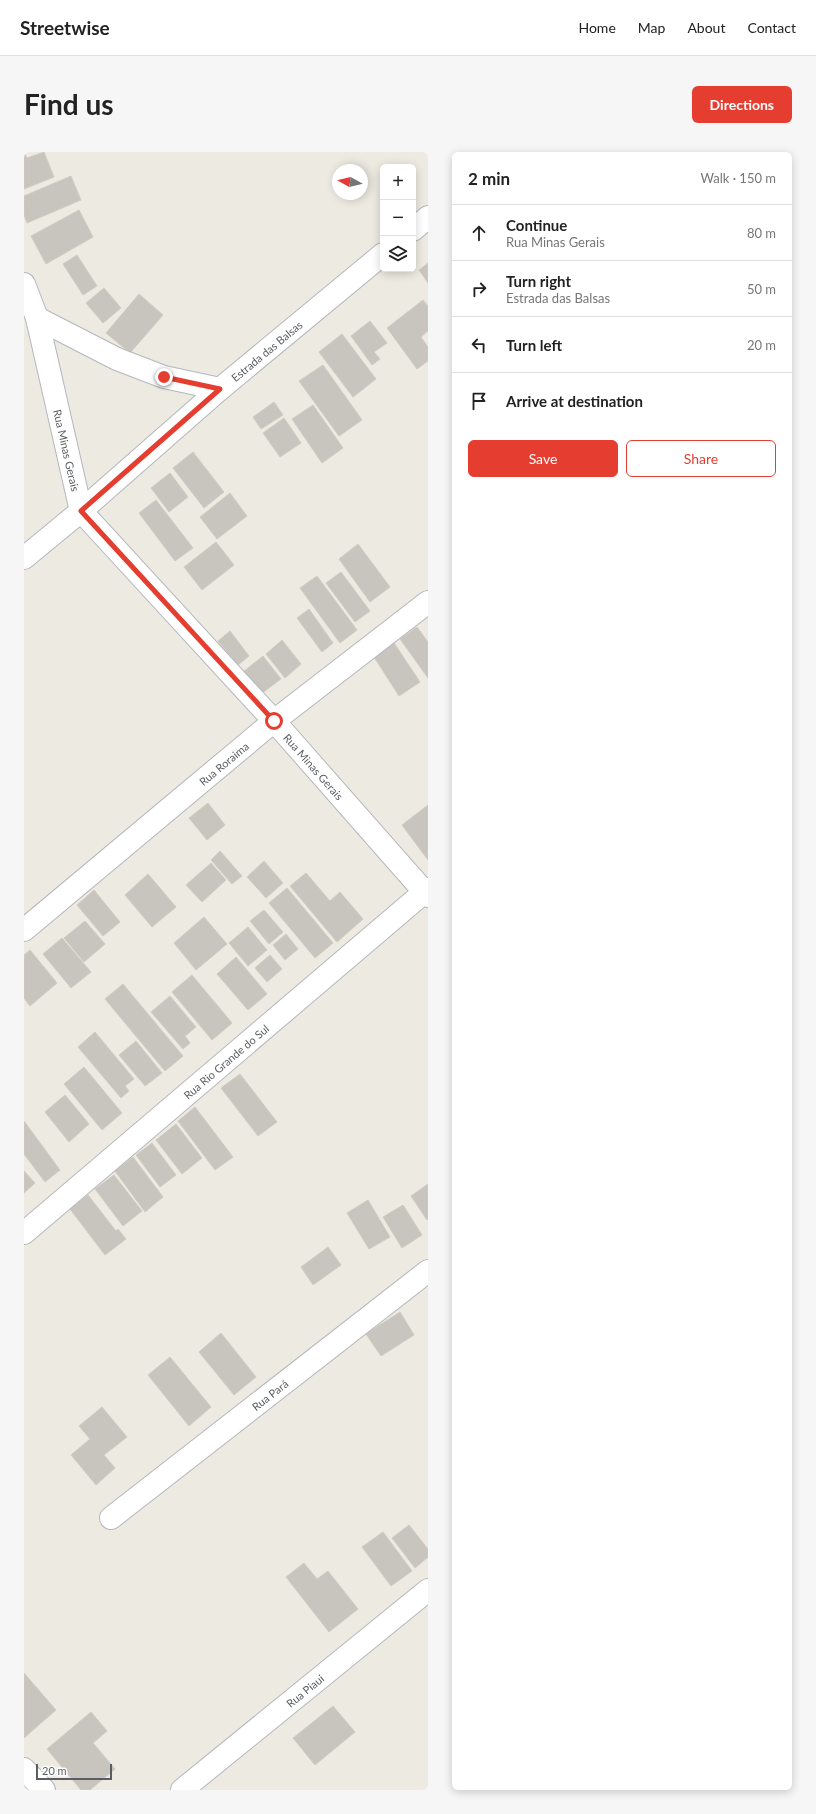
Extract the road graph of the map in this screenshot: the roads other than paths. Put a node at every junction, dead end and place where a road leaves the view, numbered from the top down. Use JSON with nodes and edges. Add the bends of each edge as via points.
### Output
{"nodes":[{"id":1,"x":428,"y":217,"type":"edge"},
{"id":2,"x":416,"y":227,"type":"edge"},
{"id":3,"x":380,"y":256,"type":"edge"},
{"id":4,"x":24,"y":284,"type":"edge"},
{"id":5,"x":37,"y":318,"type":"junction"},
{"id":6,"x":220,"y":389,"type":"junction"},
{"id":7,"x":81,"y":511,"type":"junction"},
{"id":8,"x":24,"y":558,"type":"edge"},
{"id":9,"x":428,"y":602,"type":"edge"},
{"id":10,"x":274,"y":721,"type":"junction"},
{"id":11,"x":427,"y":893,"type":"edge"},
{"id":12,"x":24,"y":930,"type":"edge"},
{"id":13,"x":24,"y":1233,"type":"edge"},
{"id":14,"x":428,"y":1271,"type":"edge"},
{"id":15,"x":111,"y":1518,"type":"dead end"},
{"id":16,"x":428,"y":1590,"type":"edge"},
{"id":17,"x":24,"y":1769,"type":"edge"},
{"id":18,"x":44,"y":1790,"type":"edge"},
{"id":19,"x":182,"y":1790,"type":"edge"}],
"edges":[{"from":1,"to":2,"type":"street"},
{"from":3,"to":6,"type":"street","name":"Estrada das Balsas"},
{"from":4,"to":5,"type":"street","name":"Rua Minas Gerais"},
{"from":5,"to":6,"type":"street","via":[[117,359],[150,372]]},
{"from":5,"to":7,"type":"street","name":"Rua Minas Gerais"},
{"from":6,"to":7,"type":"street","name":"Estrada das Balsas"},
{"from":7,"to":8,"type":"street","name":"Estrada das Balsas"},
{"from":7,"to":10,"type":"street","name":"Rua Minas Gerais"},
{"from":9,"to":10,"type":"street","name":"Rua Roraima"},
{"from":10,"to":11,"type":"street","name":"Rua Minas Gerais"},
{"from":10,"to":12,"type":"street","name":"Rua Roraima"},
{"from":11,"to":13,"type":"street","name":"Rua Rio Grande do Sul"},
{"from":14,"to":15,"type":"street","name":"Rua Pará"},
{"from":16,"to":19,"type":"street","name":"Rua Piaui"},
{"from":17,"to":18,"type":"street"}]}
